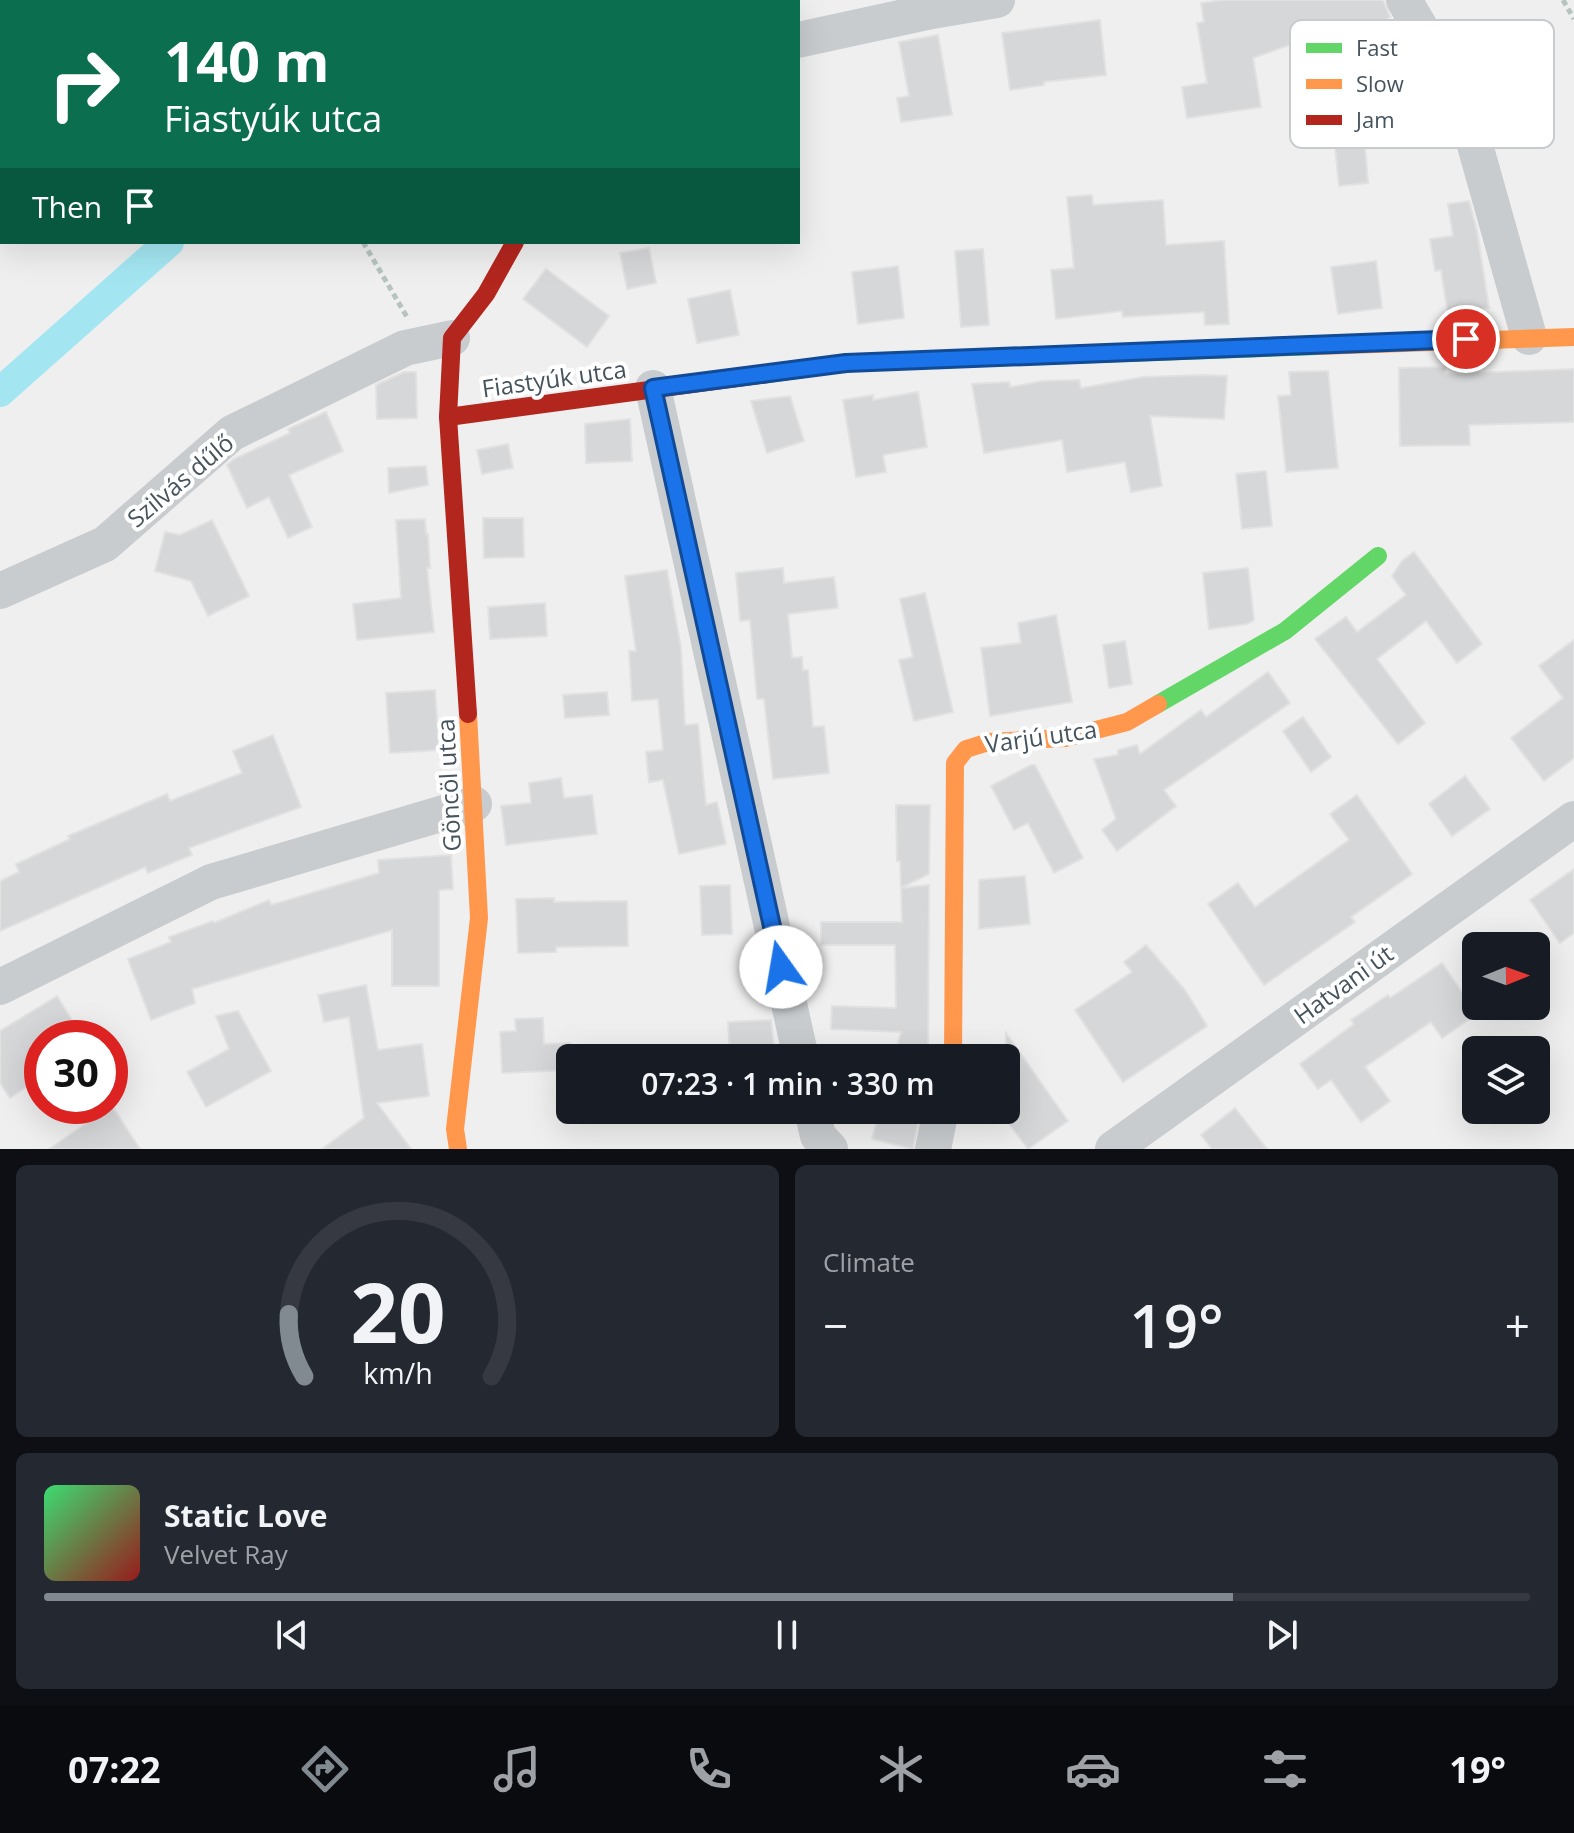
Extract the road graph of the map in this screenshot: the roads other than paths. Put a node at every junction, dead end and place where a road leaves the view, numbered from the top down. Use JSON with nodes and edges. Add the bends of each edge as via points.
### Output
{"nodes":[{"id":1,"x":997,"y":0,"type":"edge"},
{"id":2,"x":1404,"y":0,"type":"edge"},
{"id":3,"x":1416,"y":20,"type":"edge"},
{"id":4,"x":800,"y":40,"type":"edge"},
{"id":5,"x":1476,"y":148,"type":"edge"},
{"id":6,"x":514,"y":244,"type":"edge"},
{"id":7,"x":1529,"y":337,"type":"junction"},
{"id":8,"x":1574,"y":337,"type":"edge"},
{"id":9,"x":452,"y":338,"type":"junction"},
{"id":10,"x":653,"y":388,"type":"junction"},
{"id":11,"x":448,"y":417,"type":"junction"},
{"id":12,"x":1378,"y":556,"type":"dead end"},
{"id":13,"x":0,"y":591,"type":"edge"},
{"id":14,"x":474,"y":804,"type":"junction"},
{"id":15,"x":1574,"y":819,"type":"edge"},
{"id":16,"x":0,"y":987,"type":"edge"},
{"id":17,"x":798,"y":1044,"type":"edge"},
{"id":18,"x":953,"y":1044,"type":"edge"},
{"id":19,"x":815,"y":1124,"type":"edge"},
{"id":20,"x":938,"y":1124,"type":"edge"},
{"id":21,"x":458,"y":1149,"type":"edge"},
{"id":22,"x":830,"y":1149,"type":"edge"},
{"id":23,"x":933,"y":1149,"type":"edge"},
{"id":24,"x":1113,"y":1149,"type":"edge"}],
"edges":[{"from":1,"to":4,"type":"street"},
{"from":2,"to":3,"type":"street"},
{"from":5,"to":7,"type":"street"},
{"from":6,"to":9,"type":"street","via":[[486,294]]},
{"from":7,"to":8,"type":"street","name":"Fiastyúk utca"},
{"from":7,"to":10,"type":"street","name":"Fiastyúk utca","via":[[846,363]]},
{"from":9,"to":11,"type":"street","name":"Göncöl utca"},
{"from":9,"to":13,"type":"street","name":"Szilvás dűlő","via":[[405,348],[232,433],[105,544]]},
{"from":10,"to":11,"type":"street","name":"Fiastyúk utca"},
{"from":10,"to":17,"type":"street"},
{"from":11,"to":14,"type":"street","name":"Göncöl utca"},
{"from":12,"to":18,"type":"street","name":"Varjú utca","via":[[1285,631],[1127,722],[1065,738],[989,742],[966,749],[955,763]]},
{"from":14,"to":16,"type":"street","via":[[211,882]]},
{"from":14,"to":21,"type":"street","name":"Göncöl utca","via":[[479,918],[455,1129]]},
{"from":15,"to":24,"type":"street","name":"Hatvani út"},
{"from":19,"to":22,"type":"street"},
{"from":20,"to":23,"type":"street"}]}
